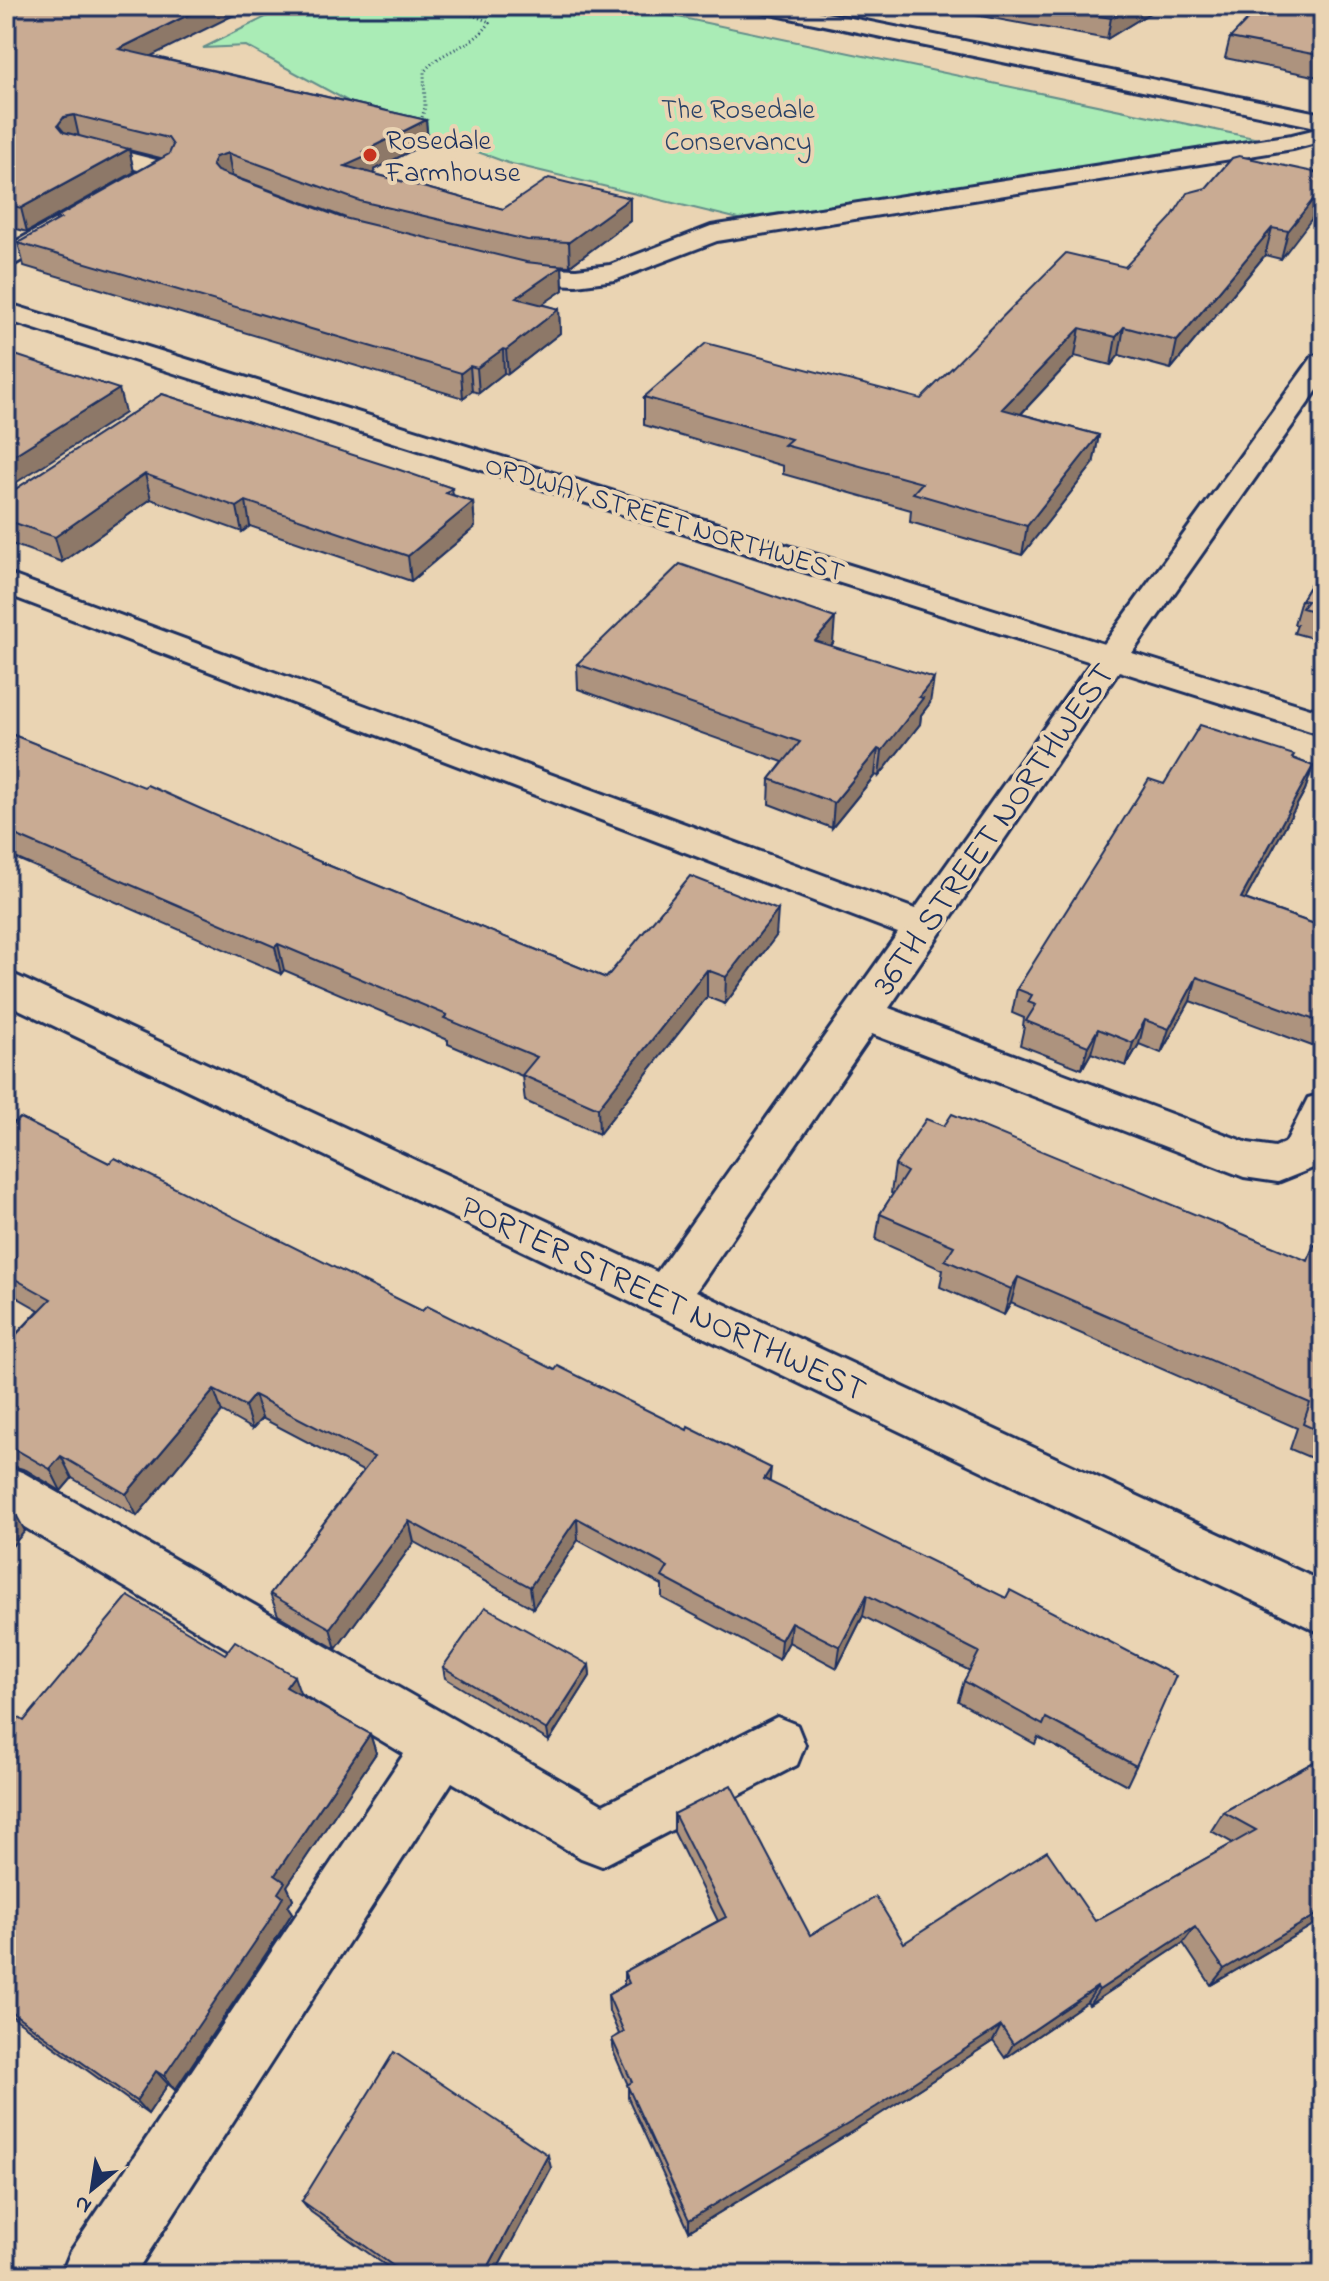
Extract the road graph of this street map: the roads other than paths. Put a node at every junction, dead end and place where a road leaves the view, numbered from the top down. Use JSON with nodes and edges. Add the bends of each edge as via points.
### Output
{"nodes":[{"id":1,"x":761,"y":6,"type":"edge"},
{"id":2,"x":1323,"y":121,"type":"edge"},
{"id":3,"x":1323,"y":134,"type":"edge"},
{"id":4,"x":78,"y":147,"type":"edge"},
{"id":5,"x":6,"y":258,"type":"edge"},
{"id":6,"x":482,"y":265,"type":"edge"},
{"id":7,"x":6,"y":311,"type":"edge"},
{"id":8,"x":210,"y":375,"type":"junction"},
{"id":9,"x":1318,"y":378,"type":"edge"},
{"id":10,"x":175,"y":397,"type":"edge"},
{"id":11,"x":6,"y":583,"type":"edge"},
{"id":12,"x":1111,"y":658,"type":"junction"},
{"id":13,"x":1323,"y":724,"type":"edge"},
{"id":14,"x":923,"y":927,"type":"junction"},
{"id":15,"x":6,"y":986,"type":"edge"},
{"id":16,"x":863,"y":1014,"type":"junction"},
{"id":17,"x":1323,"y":1110,"type":"edge"},
{"id":18,"x":665,"y":1298,"type":"junction"},
{"id":19,"x":6,"y":1489,"type":"edge"},
{"id":20,"x":1323,"y":1609,"type":"edge"},
{"id":21,"x":777,"y":1745,"type":"dead end"},
{"id":22,"x":443,"y":1746,"type":"junction"},
{"id":23,"x":95,"y":2275,"type":"edge"}],
"edges":[{"from":1,"to":2,"type":"street"},
{"from":3,"to":6,"type":"street","via":[[711,234],[615,272],[528,275]]},
{"from":4,"to":5,"type":"street","via":[[163,169]]},
{"from":7,"to":8,"type":"street","name":"ORDWAY STREET NORTHWEST"},
{"from":8,"to":10,"type":"street"},
{"from":8,"to":12,"type":"street","name":"ORDWAY STREET NORTHWEST"},
{"from":9,"to":12,"type":"street","name":"36TH STREET NORTHWEST"},
{"from":11,"to":14,"type":"street"},
{"from":12,"to":13,"type":"street","name":"ORDWAY STREET NORTHWEST"},
{"from":12,"to":14,"type":"street","name":"36TH STREET NORTHWEST"},
{"from":14,"to":16,"type":"street","name":"36TH STREET NORTHWEST"},
{"from":15,"to":18,"type":"street","name":"PORTER STREET NORTHWEST"},
{"from":16,"to":17,"type":"street","via":[[1244,1160],[1278,1165],[1302,1154]]},
{"from":16,"to":18,"type":"street","name":"36TH STREET NORTHWEST"},
{"from":18,"to":20,"type":"street","name":"PORTER STREET NORTHWEST"},
{"from":19,"to":22,"type":"street"},
{"from":21,"to":22,"type":"street","via":[[602,1837]]},
{"from":22,"to":23,"type":"street"}]}
